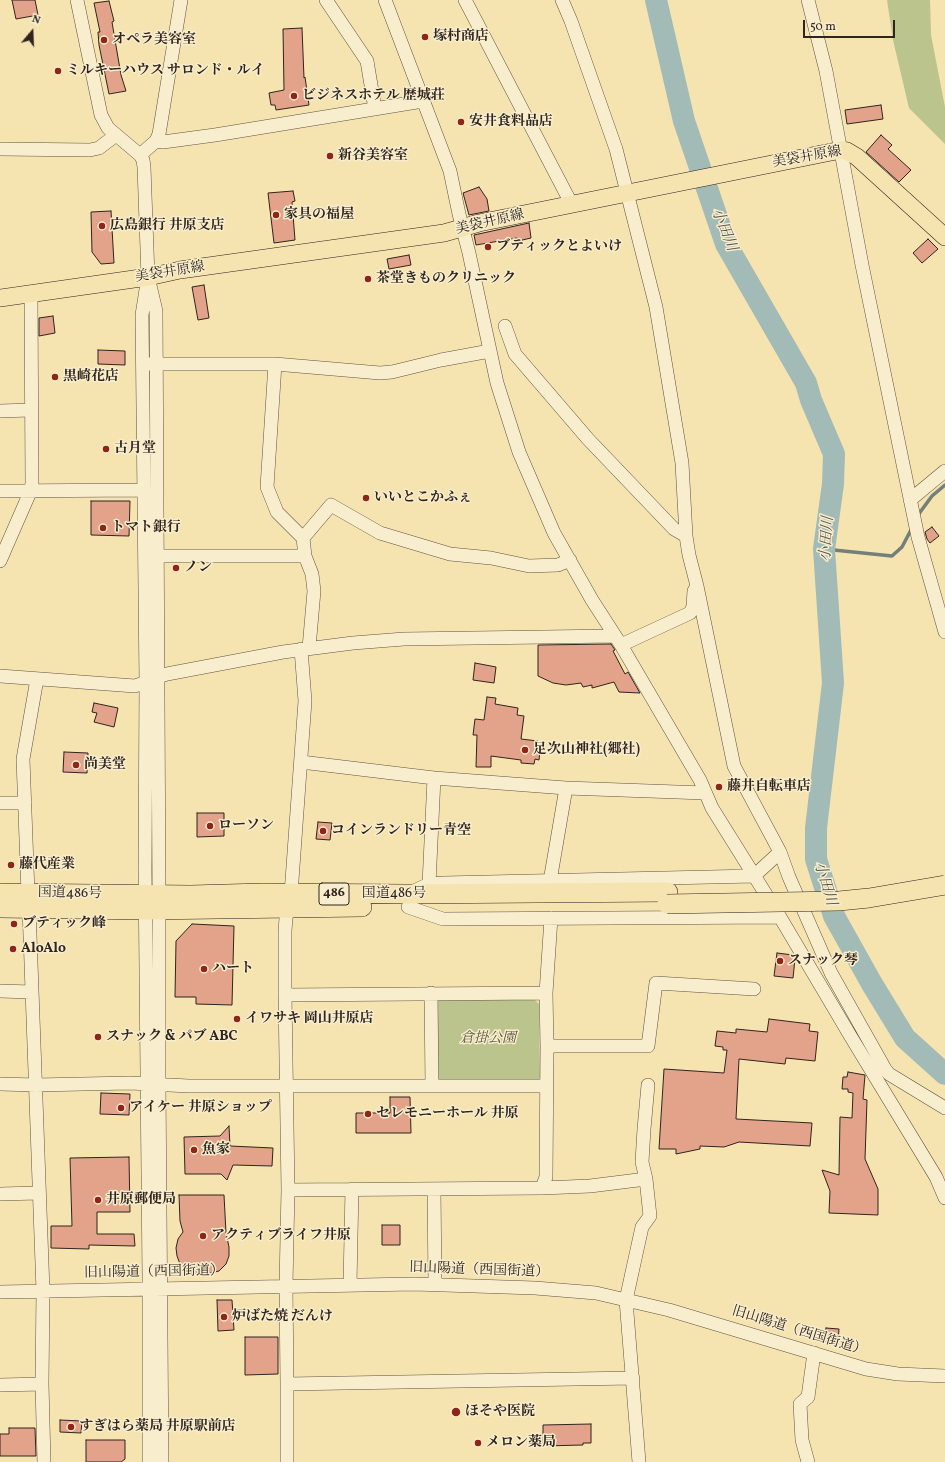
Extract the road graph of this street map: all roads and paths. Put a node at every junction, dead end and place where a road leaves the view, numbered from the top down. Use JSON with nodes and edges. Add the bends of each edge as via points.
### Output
{"nodes":[{"id":1,"x":77,"y":0,"type":"edge"},
{"id":2,"x":181,"y":0,"type":"edge"},
{"id":3,"x":326,"y":0,"type":"edge"},
{"id":4,"x":385,"y":0,"type":"edge"},
{"id":5,"x":465,"y":0,"type":"edge"},
{"id":6,"x":562,"y":0,"type":"edge"},
{"id":7,"x":808,"y":0,"type":"edge"},
{"id":8,"x":423,"y":101,"type":"junction"},
{"id":9,"x":375,"y":109,"type":"junction"},
{"id":10,"x":116,"y":135,"type":"junction"},
{"id":11,"x":156,"y":141,"type":"junction"},
{"id":12,"x":0,"y":149,"type":"edge"},
{"id":13,"x":839,"y":151,"type":"junction"},
{"id":14,"x":140,"y":155,"type":"junction"},
{"id":15,"x":629,"y":193,"type":"junction"},
{"id":16,"x":572,"y":205,"type":"junction"},
{"id":17,"x":463,"y":228,"type":"junction"},
{"id":18,"x":945,"y":237,"type":"edge"},
{"id":19,"x":148,"y":277,"type":"junction"},
{"id":20,"x":31,"y":294,"type":"junction"},
{"id":21,"x":0,"y":298,"type":"edge"},
{"id":22,"x":506,"y":326,"type":"dead end"},
{"id":23,"x":490,"y":351,"type":"junction"},
{"id":24,"x":142,"y":364,"type":"junction"},
{"id":25,"x":157,"y":364,"type":"junction"},
{"id":26,"x":275,"y":364,"type":"junction"},
{"id":27,"x":0,"y":410,"type":"edge"},
{"id":28,"x":30,"y":410,"type":"junction"},
{"id":29,"x":945,"y":471,"type":"edge"},
{"id":30,"x":31,"y":490,"type":"junction"},
{"id":31,"x":143,"y":490,"type":"junction"},
{"id":32,"x":0,"y":491,"type":"edge"},
{"id":33,"x":911,"y":503,"type":"junction"},
{"id":34,"x":686,"y":536,"type":"junction"},
{"id":35,"x":303,"y":538,"type":"junction"},
{"id":36,"x":144,"y":556,"type":"junction"},
{"id":37,"x":158,"y":556,"type":"junction"},
{"id":38,"x":305,"y":556,"type":"junction"},
{"id":39,"x":570,"y":560,"type":"junction"},
{"id":40,"x":0,"y":561,"type":"edge"},
{"id":41,"x":697,"y":586,"type":"junction"},
{"id":42,"x":945,"y":632,"type":"edge"},
{"id":43,"x":617,"y":640,"type":"junction"},
{"id":44,"x":305,"y":648,"type":"junction"},
{"id":45,"x":0,"y":676,"type":"edge"},
{"id":46,"x":158,"y":678,"type":"junction"},
{"id":47,"x":37,"y":679,"type":"junction"},
{"id":48,"x":146,"y":682,"type":"junction"},
{"id":49,"x":301,"y":762,"type":"junction"},
{"id":50,"x":434,"y":778,"type":"junction"},
{"id":51,"x":566,"y":788,"type":"junction"},
{"id":52,"x":705,"y":793,"type":"junction"},
{"id":53,"x":0,"y":803,"type":"edge"},
{"id":54,"x":25,"y":803,"type":"junction"},
{"id":55,"x":780,"y":852,"type":"junction"},
{"id":56,"x":945,"y":874,"type":"edge"},
{"id":57,"x":754,"y":876,"type":"junction"},
{"id":58,"x":550,"y":881,"type":"junction"},
{"id":59,"x":429,"y":884,"type":"junction"},
{"id":60,"x":945,"y":885,"type":"edge"},
{"id":61,"x":0,"y":893,"type":"edge"},
{"id":62,"x":667,"y":898,"type":"junction"},
{"id":63,"x":29,"y":901,"type":"junction"},
{"id":64,"x":290,"y":901,"type":"junction"},
{"id":65,"x":407,"y":901,"type":"junction"},
{"id":66,"x":152,"y":902,"type":"junction"},
{"id":67,"x":0,"y":908,"type":"edge"},
{"id":68,"x":551,"y":918,"type":"junction"},
{"id":69,"x":780,"y":918,"type":"junction"},
{"id":70,"x":798,"y":948,"type":"junction"},
{"id":71,"x":830,"y":973,"type":"junction"},
{"id":72,"x":754,"y":989,"type":"dead end"},
{"id":73,"x":0,"y":991,"type":"edge"},
{"id":74,"x":31,"y":992,"type":"junction"},
{"id":75,"x":431,"y":993,"type":"junction"},
{"id":76,"x":546,"y":993,"type":"junction"},
{"id":77,"x":285,"y":995,"type":"junction"},
{"id":78,"x":547,"y":1046,"type":"junction"},
{"id":79,"x":0,"y":1084,"type":"edge"},
{"id":80,"x":36,"y":1085,"type":"junction"},
{"id":81,"x":153,"y":1085,"type":"junction"},
{"id":82,"x":648,"y":1085,"type":"dead end"},
{"id":83,"x":432,"y":1086,"type":"junction"},
{"id":84,"x":546,"y":1086,"type":"junction"},
{"id":85,"x":287,"y":1087,"type":"junction"},
{"id":86,"x":945,"y":1108,"type":"edge"},
{"id":87,"x":646,"y":1180,"type":"junction"},
{"id":88,"x":542,"y":1188,"type":"junction"},
{"id":89,"x":434,"y":1189,"type":"junction"},
{"id":90,"x":288,"y":1190,"type":"junction"},
{"id":91,"x":352,"y":1190,"type":"junction"},
{"id":92,"x":38,"y":1193,"type":"junction"},
{"id":93,"x":0,"y":1194,"type":"edge"},
{"id":94,"x":945,"y":1198,"type":"edge"},
{"id":95,"x":350,"y":1284,"type":"junction"},
{"id":96,"x":435,"y":1284,"type":"junction"},
{"id":97,"x":286,"y":1285,"type":"junction"},
{"id":98,"x":155,"y":1289,"type":"junction"},
{"id":99,"x":43,"y":1291,"type":"junction"},
{"id":100,"x":0,"y":1292,"type":"edge"},
{"id":101,"x":626,"y":1300,"type":"junction"},
{"id":102,"x":814,"y":1353,"type":"junction"},
{"id":103,"x":945,"y":1376,"type":"edge"},
{"id":104,"x":633,"y":1378,"type":"junction"},
{"id":105,"x":42,"y":1384,"type":"junction"},
{"id":106,"x":287,"y":1384,"type":"junction"},
{"id":107,"x":0,"y":1385,"type":"edge"},
{"id":108,"x":44,"y":1462,"type":"edge"},
{"id":109,"x":150,"y":1462,"type":"edge"},
{"id":110,"x":162,"y":1462,"type":"edge"},
{"id":111,"x":287,"y":1462,"type":"edge"},
{"id":112,"x":639,"y":1462,"type":"edge"},
{"id":113,"x":808,"y":1462,"type":"edge"}],
"edges":[{"from":1,"to":10,"type":"street","via":[[100,115]]},
{"from":2,"to":11,"type":"street"},
{"from":3,"to":9,"type":"street","via":[[366,61]]},
{"from":4,"to":8,"type":"street"},
{"from":5,"to":16,"type":"street"},
{"from":6,"to":15,"type":"street","via":[[616,149]]},
{"from":7,"to":13,"type":"street","via":[[826,71]]},
{"from":8,"to":9,"type":"street"},
{"from":8,"to":17,"type":"street","via":[[450,171]]},
{"from":9,"to":11,"type":"street","via":[[215,135]]},
{"from":10,"to":12,"type":"street","via":[[99,148],[90,150]]},
{"from":10,"to":14,"type":"street"},
{"from":11,"to":14,"type":"street"},
{"from":13,"to":15,"type":"main road","name":"美袋井原線"},
{"from":13,"to":18,"type":"main road","name":"美袋井原線","via":[[847,151],[862,161]]},
{"from":13,"to":33,"type":"street"},
{"from":14,"to":19,"type":"street","via":[[144,167]]},
{"from":15,"to":16,"type":"main road","name":"美袋井原線"},
{"from":15,"to":34,"type":"street","via":[[658,316],[682,463]]},
{"from":16,"to":17,"type":"main road","name":"美袋井原線"},
{"from":17,"to":19,"type":"main road","name":"美袋井原線","via":[[444,233],[194,268]]},
{"from":17,"to":23,"type":"street"},
{"from":19,"to":20,"type":"main road","name":"美袋井原線"},
{"from":19,"to":24,"type":"street","via":[[142,315]]},
{"from":19,"to":25,"type":"street","via":[[156,307]]},
{"from":20,"to":21,"type":"main road","name":"美袋井原線"},
{"from":20,"to":28,"type":"street"},
{"from":22,"to":34,"type":"street","via":[[515,354],[588,439],[674,529]]},
{"from":23,"to":26,"type":"street","via":[[380,373]]},
{"from":23,"to":39,"type":"street","via":[[497,383],[519,452],[554,533]]},
{"from":24,"to":25,"type":"street"},
{"from":24,"to":31,"type":"street"},
{"from":25,"to":26,"type":"street"},
{"from":25,"to":37,"type":"street"},
{"from":26,"to":35,"type":"street","via":[[267,487],[277,512]]},
{"from":27,"to":28,"type":"street"},
{"from":28,"to":30,"type":"street"},
{"from":29,"to":33,"type":"street"},
{"from":30,"to":31,"type":"street"},
{"from":30,"to":32,"type":"street"},
{"from":30,"to":40,"type":"street"},
{"from":31,"to":36,"type":"street"},
{"from":33,"to":42,"type":"street"},
{"from":34,"to":41,"type":"street"},
{"from":35,"to":38,"type":"street"},
{"from":35,"to":39,"type":"street","via":[[332,505],[380,534],[450,554],[491,558],[529,566],[558,565]]},
{"from":36,"to":37,"type":"street"},
{"from":36,"to":48,"type":"street"},
{"from":37,"to":38,"type":"street"},
{"from":37,"to":46,"type":"street"},
{"from":38,"to":44,"type":"street","via":[[312,574],[314,591]]},
{"from":39,"to":43,"type":"street"},
{"from":41,"to":43,"type":"street","via":[[690,613]]},
{"from":41,"to":55,"type":"street","via":[[734,766]]},
{"from":43,"to":44,"type":"street","via":[[404,639]]},
{"from":43,"to":52,"type":"street","via":[[700,780]]},
{"from":44,"to":46,"type":"street","via":[[167,674]]},
{"from":44,"to":49,"type":"street"},
{"from":45,"to":47,"type":"street"},
{"from":46,"to":48,"type":"street"},
{"from":46,"to":66,"type":"street"},
{"from":47,"to":48,"type":"street","via":[[136,686]]},
{"from":47,"to":54,"type":"street","via":[[24,750]]},
{"from":48,"to":66,"type":"street"},
{"from":49,"to":50,"type":"street"},
{"from":49,"to":64,"type":"street"},
{"from":50,"to":51,"type":"street"},
{"from":50,"to":59,"type":"street"},
{"from":51,"to":52,"type":"street"},
{"from":51,"to":58,"type":"street"},
{"from":52,"to":57,"type":"street"},
{"from":53,"to":54,"type":"street"},
{"from":54,"to":63,"type":"street"},
{"from":55,"to":57,"type":"street"},
{"from":55,"to":71,"type":"street"},
{"from":56,"to":62,"type":"highway","number":"486","via":[[867,887]]},
{"from":57,"to":58,"type":"street"},
{"from":57,"to":69,"type":"street"},
{"from":58,"to":59,"type":"street"},
{"from":59,"to":65,"type":"street"},
{"from":60,"to":62,"type":"highway","number":"486","bridge":true,"via":[[839,901]]},
{"from":61,"to":63,"type":"highway","name":"国道486号","number":"486"},
{"from":62,"to":65,"type":"highway","name":"国道486号","number":"486"},
{"from":63,"to":66,"type":"highway","name":"国道486号","number":"486"},
{"from":63,"to":67,"type":"highway","name":"国道486号","number":"486"},
{"from":63,"to":74,"type":"street"},
{"from":64,"to":65,"type":"highway","name":"国道486号","number":"486"},
{"from":64,"to":66,"type":"highway","name":"国道486号","number":"486"},
{"from":64,"to":77,"type":"street","via":[[286,931]]},
{"from":65,"to":68,"type":"street","via":[[443,919]]},
{"from":66,"to":81,"type":"street"},
{"from":68,"to":69,"type":"street"},
{"from":68,"to":76,"type":"street"},
{"from":69,"to":70,"type":"street"},
{"from":70,"to":71,"type":"street","via":[[805,946],[810,949]]},
{"from":70,"to":94,"type":"street","via":[[936,1177]]},
{"from":71,"to":86,"type":"street","via":[[884,1069]]},
{"from":72,"to":78,"type":"street","via":[[656,983],[648,1046]]},
{"from":73,"to":74,"type":"street"},
{"from":74,"to":80,"type":"street"},
{"from":75,"to":76,"type":"street"},
{"from":75,"to":77,"type":"street"},
{"from":75,"to":83,"type":"street"},
{"from":76,"to":78,"type":"street"},
{"from":77,"to":85,"type":"street"},
{"from":78,"to":84,"type":"street"},
{"from":79,"to":80,"type":"street"},
{"from":80,"to":81,"type":"street"},
{"from":80,"to":92,"type":"street"},
{"from":81,"to":85,"type":"street"},
{"from":81,"to":98,"type":"street"},
{"from":82,"to":87,"type":"street","via":[[642,1162]]},
{"from":83,"to":84,"type":"street"},
{"from":83,"to":85,"type":"street"},
{"from":84,"to":88,"type":"street","via":[[546,1177]]},
{"from":85,"to":90,"type":"street"},
{"from":87,"to":88,"type":"street"},
{"from":87,"to":101,"type":"street","via":[[650,1216],[642,1227]]},
{"from":88,"to":89,"type":"street"},
{"from":89,"to":91,"type":"street"},
{"from":89,"to":96,"type":"street"},
{"from":90,"to":91,"type":"street"},
{"from":90,"to":97,"type":"street"},
{"from":91,"to":95,"type":"street"},
{"from":92,"to":93,"type":"street"},
{"from":92,"to":99,"type":"street"},
{"from":95,"to":96,"type":"street","name":"旧山陽道（西国街道）"},
{"from":95,"to":97,"type":"street","name":"旧山陽道（西国街道）"},
{"from":96,"to":101,"type":"street","name":"旧山陽道（西国街道）","via":[[596,1292]]},
{"from":97,"to":98,"type":"street","name":"旧山陽道（西国街道）"},
{"from":97,"to":106,"type":"street"},
{"from":98,"to":99,"type":"street","name":"旧山陽道（西国街道）"},
{"from":98,"to":109,"type":"street"},
{"from":98,"to":110,"type":"street"},
{"from":99,"to":100,"type":"street","name":"旧山陽道（西国街道）"},
{"from":99,"to":105,"type":"street"},
{"from":101,"to":102,"type":"street","name":"旧山陽道（西国街道）"},
{"from":101,"to":104,"type":"street"},
{"from":102,"to":103,"type":"street","name":"旧山陽道（西国街道）","via":[[866,1369],[898,1374]]},
{"from":102,"to":113,"type":"street","via":[[808,1397],[800,1404],[802,1440]]},
{"from":104,"to":106,"type":"street"},
{"from":104,"to":112,"type":"street"},
{"from":105,"to":107,"type":"street"},
{"from":105,"to":108,"type":"street"},
{"from":106,"to":111,"type":"street"}]}
